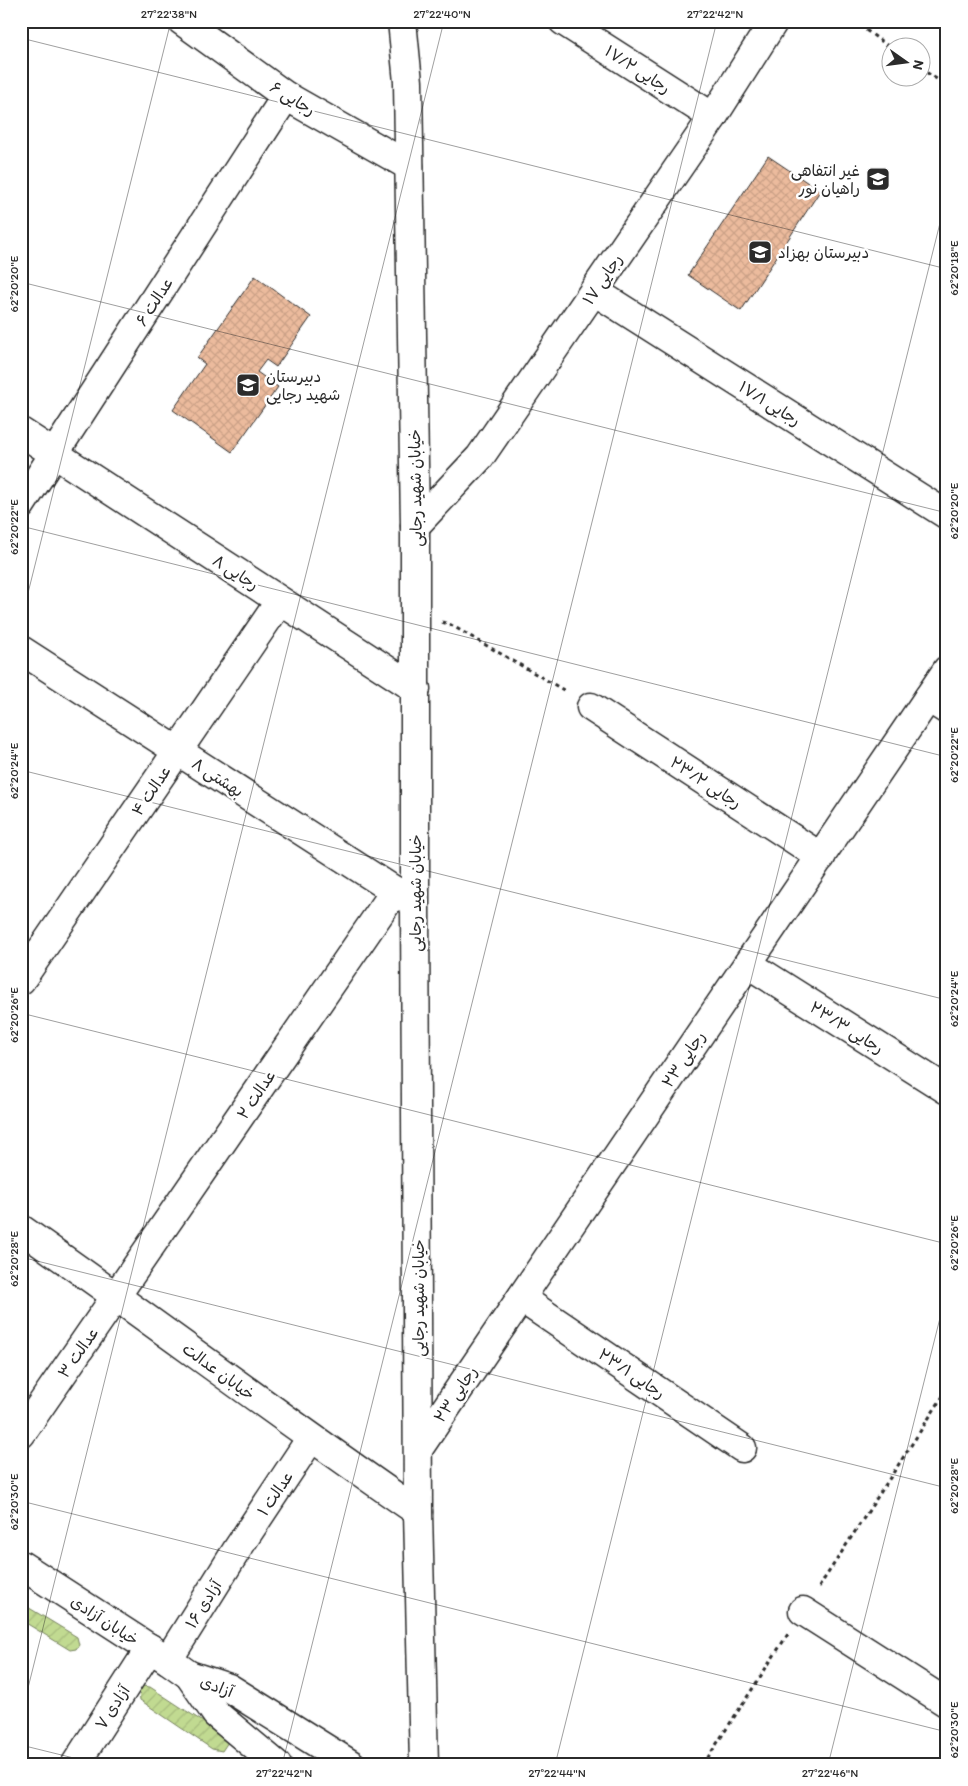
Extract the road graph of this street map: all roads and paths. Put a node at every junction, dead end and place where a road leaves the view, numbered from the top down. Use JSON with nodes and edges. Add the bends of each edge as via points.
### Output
{"nodes":[{"id":1,"x":182,"y":21,"type":"edge"},
{"id":2,"x":402,"y":21,"type":"edge"},
{"id":3,"x":563,"y":21,"type":"edge"},
{"id":4,"x":774,"y":21,"type":"edge"},
{"id":5,"x":854,"y":21,"type":"edge"},
{"id":6,"x":880,"y":40,"type":"edge"},
{"id":7,"x":930,"y":75,"type":"edge"},
{"id":8,"x":947,"y":86,"type":"edge"},
{"id":9,"x":286,"y":96,"type":"junction"},
{"id":10,"x":713,"y":117,"type":"junction"},
{"id":11,"x":410,"y":166,"type":"junction"},
{"id":12,"x":594,"y":291,"type":"junction"},
{"id":13,"x":21,"y":432,"type":"edge"},
{"id":14,"x":56,"y":454,"type":"junction"},
{"id":15,"x":21,"y":505,"type":"edge"},
{"id":16,"x":947,"y":515,"type":"edge"},
{"id":17,"x":415,"y":526,"type":"junction"},
{"id":18,"x":280,"y":601,"type":"junction"},
{"id":19,"x":416,"y":616,"type":"junction"},
{"id":20,"x":21,"y":650,"type":"edge"},
{"id":21,"x":947,"y":670,"type":"edge"},
{"id":22,"x":416,"y":689,"type":"junction"},
{"id":23,"x":937,"y":704,"type":"edge"},
{"id":24,"x":591,"y":707,"type":"joint"},
{"id":25,"x":178,"y":751,"type":"junction"},
{"id":26,"x":820,"y":857,"type":"junction"},
{"id":27,"x":405,"y":897,"type":"junction"},
{"id":28,"x":748,"y":964,"type":"junction"},
{"id":29,"x":21,"y":980,"type":"edge"},
{"id":30,"x":947,"y":1090,"type":"edge"},
{"id":31,"x":21,"y":1228,"type":"edge"},
{"id":32,"x":117,"y":1296,"type":"junction"},
{"id":33,"x":521,"y":1298,"type":"junction"},
{"id":34,"x":947,"y":1390,"type":"edge"},
{"id":35,"x":21,"y":1434,"type":"edge"},
{"id":36,"x":311,"y":1438,"type":"junction"},
{"id":37,"x":419,"y":1448,"type":"junction"},
{"id":38,"x":742,"y":1448,"type":"dead end"},
{"id":39,"x":418,"y":1512,"type":"junction"},
{"id":40,"x":238,"y":1548,"type":"joint"},
{"id":41,"x":21,"y":1565,"type":"edge"},
{"id":42,"x":803,"y":1611,"type":"junction"},
{"id":43,"x":169,"y":1661,"type":"junction"},
{"id":44,"x":947,"y":1703,"type":"edge"},
{"id":45,"x":75,"y":1765,"type":"edge"},
{"id":46,"x":276,"y":1765,"type":"edge"},
{"id":47,"x":352,"y":1765,"type":"edge"},
{"id":48,"x":424,"y":1765,"type":"edge"},
{"id":49,"x":703,"y":1765,"type":"edge"}],
"edges":[{"from":1,"to":9,"type":"street","name":"رجایی ۶"},
{"from":2,"to":11,"type":"street","name":"خیابان شهید رجایی","via":[[408,82]]},
{"from":3,"to":10,"type":"street","name":"رجایی ۱۷/۲"},
{"from":4,"to":10,"type":"street","name":"رجایی ۱۷"},
{"from":5,"to":6,"type":"path"},
{"from":7,"to":8,"type":"path"},
{"from":9,"to":11,"type":"street","name":"رجایی ۶"},
{"from":9,"to":14,"type":"street","name":"عدالت ۶"},
{"from":10,"to":12,"type":"street","name":"رجایی ۱۷"},
{"from":11,"to":17,"type":"street","name":"خیابان شهید رجایی"},
{"from":12,"to":16,"type":"street","name":"رجایی ۱۷/۱"},
{"from":12,"to":17,"type":"street","name":"رجایی ۱۷","via":[[480,457]]},
{"from":13,"to":14,"type":"street","name":"رجایی ۸"},
{"from":14,"to":15,"type":"street","name":"عدالت ۶"},
{"from":14,"to":18,"type":"street","name":"رجایی ۸"},
{"from":17,"to":19,"type":"street","name":"خیابان شهید رجایی"},
{"from":18,"to":22,"type":"street","name":"رجایی ۸"},
{"from":18,"to":25,"type":"street","name":"عدالت ۴"},
{"from":19,"to":22,"type":"street","name":"خیابان شهید رجایی"},
{"from":19,"to":24,"type":"path","via":[[451,624]]},
{"from":20,"to":25,"type":"street","name":"بهشتی ۸"},
{"from":21,"to":23,"type":"street","name":"رجایی ۲۳"},
{"from":22,"to":27,"type":"street","name":"خیابان شهید رجایی"},
{"from":23,"to":26,"type":"street","name":"رجایی ۲۳"},
{"from":24,"to":26,"type":"street","name":"رجایی ۲۳/۲"},
{"from":25,"to":27,"type":"street","name":"بهشتی ۸"},
{"from":25,"to":29,"type":"street","name":"عدالت ۴"},
{"from":26,"to":28,"type":"street","name":"رجایی ۲۳"},
{"from":27,"to":32,"type":"street","name":"عدالت ۲"},
{"from":27,"to":37,"type":"street","name":"خیابان شهید رجایی"},
{"from":28,"to":30,"type":"street","name":"رجایی ۲۳/۳"},
{"from":28,"to":33,"type":"street","name":"رجایی ۲۳"},
{"from":31,"to":32,"type":"street","name":"خیابان عدالت"},
{"from":32,"to":35,"type":"street","name":"عدالت ۳"},
{"from":32,"to":36,"type":"street","name":"خیابان عدالت"},
{"from":33,"to":37,"type":"street","name":"رجایی ۲۳"},
{"from":33,"to":38,"type":"street","name":"رجایی ۲۳/۱"},
{"from":34,"to":42,"type":"path"},
{"from":36,"to":39,"type":"street","name":"خیابان عدالت"},
{"from":36,"to":40,"type":"street","name":"عدالت ۱"},
{"from":37,"to":39,"type":"street","name":"خیابان شهید رجایی"},
{"from":39,"to":48,"type":"street","name":"خیابان شهید رجایی"},
{"from":40,"to":43,"type":"street","name":"آزادی ۱۶"},
{"from":41,"to":43,"type":"street","name":"خیابان آزادی"},
{"from":42,"to":44,"type":"street"},
{"from":42,"to":49,"type":"path"},
{"from":43,"to":45,"type":"street","name":"آزادی ۷"},
{"from":43,"to":46,"type":"street","name":"آزادی","via":[[216,1714]]},
{"from":43,"to":47,"type":"street","name":"آزادی","via":[[229,1688]]}]}
